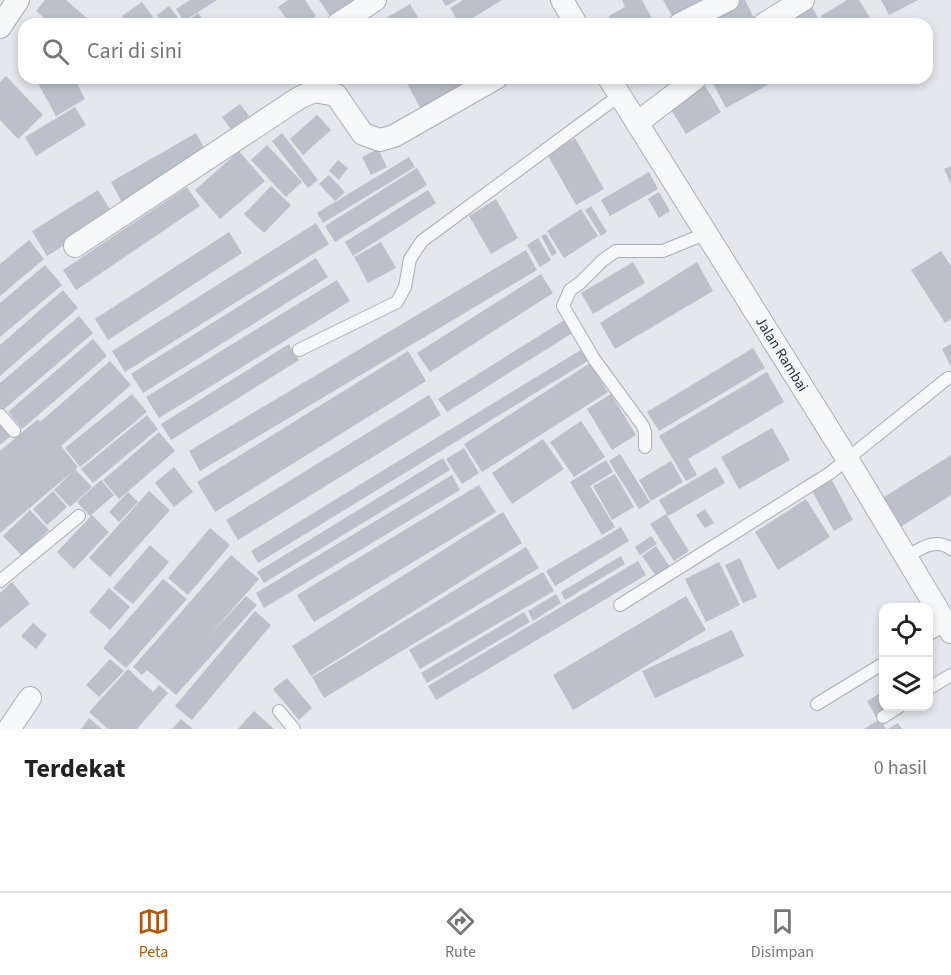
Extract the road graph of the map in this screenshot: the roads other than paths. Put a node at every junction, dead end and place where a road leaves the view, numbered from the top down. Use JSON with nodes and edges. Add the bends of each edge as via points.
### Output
{"nodes":[{"id":1,"x":18,"y":0,"type":"edge"},
{"id":2,"x":375,"y":0,"type":"edge"},
{"id":3,"x":562,"y":0,"type":"edge"},
{"id":4,"x":728,"y":0,"type":"edge"},
{"id":5,"x":803,"y":0,"type":"edge"},
{"id":6,"x":347,"y":18,"type":"edge"},
{"id":7,"x":572,"y":18,"type":"edge"},
{"id":8,"x":693,"y":18,"type":"edge"},
{"id":9,"x":774,"y":18,"type":"edge"},
{"id":10,"x":0,"y":27,"type":"edge"},
{"id":11,"x":485,"y":84,"type":"edge"},
{"id":12,"x":688,"y":84,"type":"edge"},
{"id":13,"x":614,"y":86,"type":"edge"},
{"id":14,"x":638,"y":123,"type":"junction"},
{"id":15,"x":707,"y":233,"type":"junction"},
{"id":16,"x":75,"y":246,"type":"dead end"},
{"id":17,"x":299,"y":350,"type":"dead end"},
{"id":18,"x":948,"y":378,"type":"dead end"},
{"id":19,"x":0,"y":415,"type":"edge"},
{"id":20,"x":14,"y":431,"type":"dead end"},
{"id":21,"x":645,"y":447,"type":"dead end"},
{"id":22,"x":848,"y":460,"type":"junction"},
{"id":23,"x":79,"y":516,"type":"dead end"},
{"id":24,"x":951,"y":549,"type":"edge"},
{"id":25,"x":906,"y":557,"type":"junction"},
{"id":26,"x":0,"y":581,"type":"edge"},
{"id":27,"x":620,"y":605,"type":"dead end"},
{"id":28,"x":942,"y":630,"type":"edge"},
{"id":29,"x":879,"y":666,"type":"edge"},
{"id":30,"x":951,"y":675,"type":"edge"},
{"id":31,"x":933,"y":685,"type":"edge"},
{"id":32,"x":30,"y":698,"type":"dead end"},
{"id":33,"x":817,"y":704,"type":"dead end"},
{"id":34,"x":279,"y":711,"type":"dead end"},
{"id":35,"x":892,"y":711,"type":"edge"},
{"id":36,"x":883,"y":717,"type":"dead end"},
{"id":37,"x":9,"y":729,"type":"edge"},
{"id":38,"x":294,"y":729,"type":"edge"}],
"edges":[{"from":1,"to":10,"type":"street"},
{"from":2,"to":6,"type":"street"},
{"from":3,"to":7,"type":"street"},
{"from":4,"to":8,"type":"street"},
{"from":5,"to":9,"type":"street"},
{"from":11,"to":16,"type":"street","via":[[394,136],[380,140],[363,134],[336,95],[314,91]]},
{"from":12,"to":14,"type":"street"},
{"from":13,"to":14,"type":"street","name":"Jalan Rambai"},
{"from":13,"to":17,"type":"lane","via":[[422,241],[410,259],[405,287],[397,302]]},
{"from":14,"to":15,"type":"street","name":"Jalan Rambai"},
{"from":15,"to":21,"type":"lane","via":[[663,251],[616,251],[570,290],[563,306],[594,359],[643,426]]},
{"from":15,"to":22,"type":"street","name":"Jalan Rambai"},
{"from":18,"to":22,"type":"lane"},
{"from":19,"to":20,"type":"lane"},
{"from":22,"to":25,"type":"street","name":"Jalan Rambai"},
{"from":22,"to":27,"type":"lane"},
{"from":23,"to":26,"type":"lane"},
{"from":24,"to":25,"type":"lane","via":[[945,544],[927,545]]},
{"from":25,"to":28,"type":"street","name":"Jalan Rambai"},
{"from":29,"to":33,"type":"lane"},
{"from":30,"to":31,"type":"lane"},
{"from":32,"to":37,"type":"street"},
{"from":34,"to":38,"type":"lane"},
{"from":35,"to":36,"type":"lane"}]}
